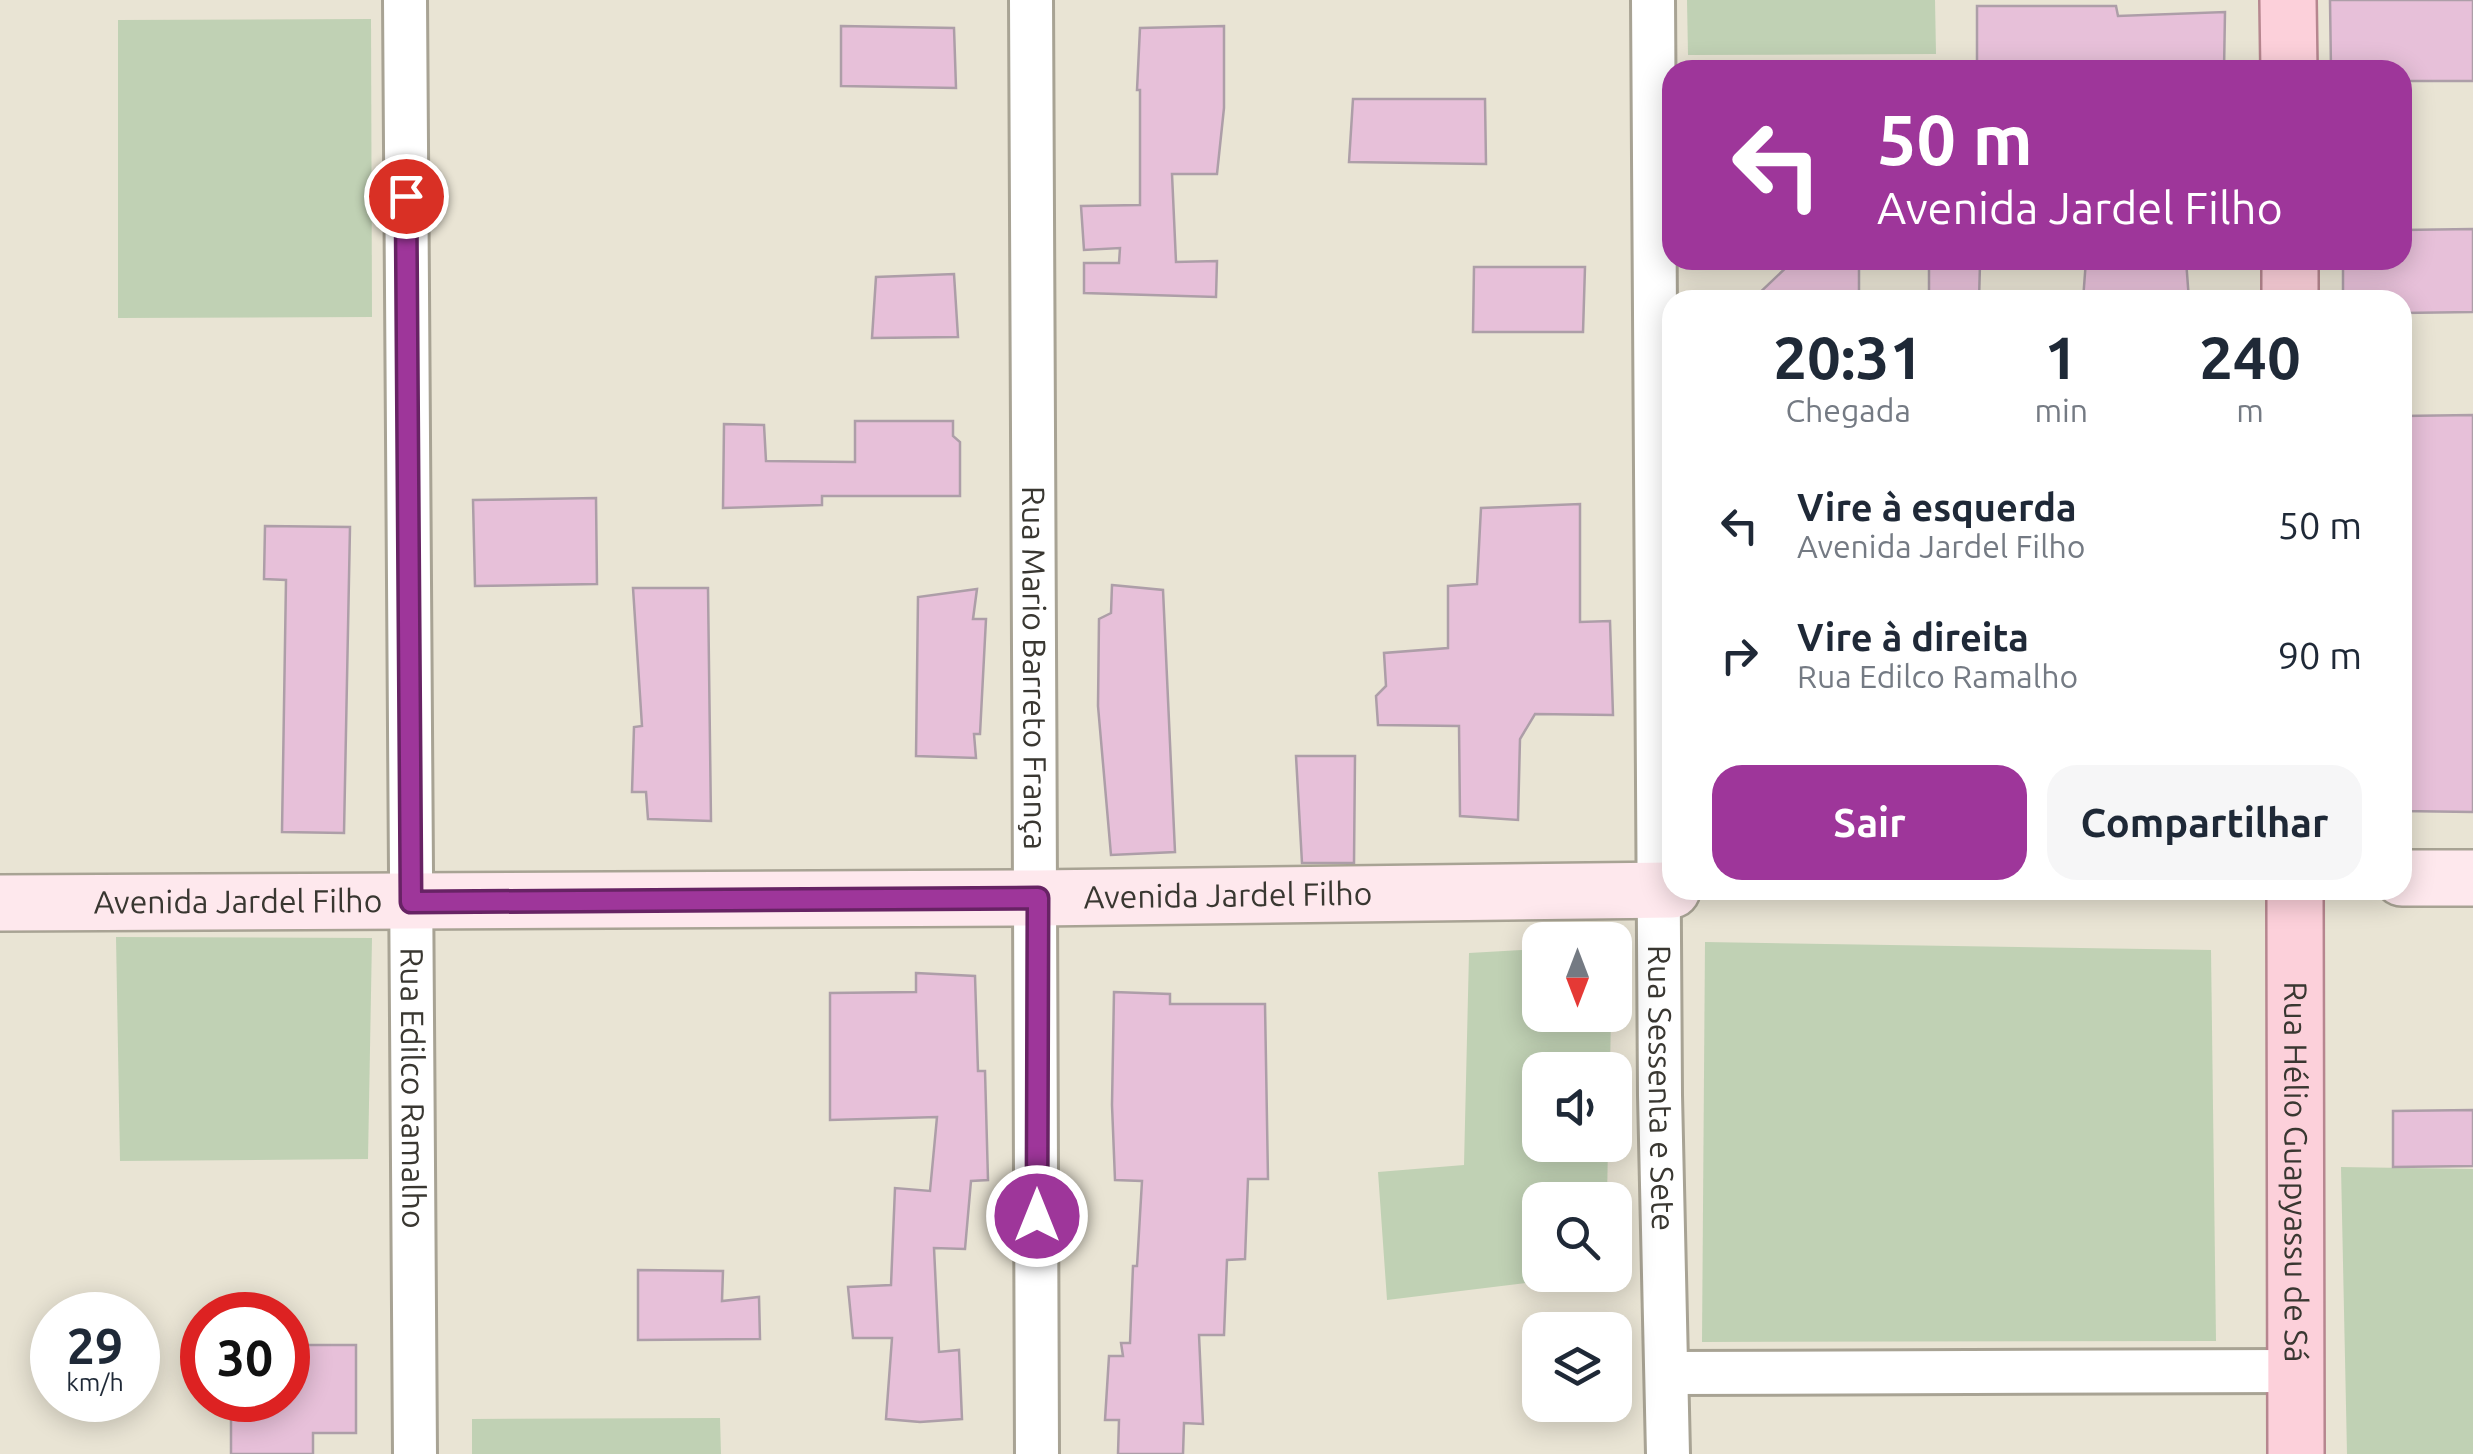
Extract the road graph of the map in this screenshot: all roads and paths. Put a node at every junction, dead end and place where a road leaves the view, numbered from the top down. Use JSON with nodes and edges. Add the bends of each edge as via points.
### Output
{"nodes":[{"id":1,"x":405,"y":0,"type":"edge"},
{"id":2,"x":1031,"y":0,"type":"edge"},
{"id":3,"x":1653,"y":0,"type":"edge"},
{"id":4,"x":2288,"y":0,"type":"edge"},
{"id":5,"x":2289,"y":60,"type":"edge"},
{"id":6,"x":1662,"y":616,"type":"edge"},
{"id":7,"x":2412,"y":878,"type":"edge"},
{"id":8,"x":2473,"y":878,"type":"edge"},
{"id":9,"x":1662,"y":890,"type":"edge"},
{"id":10,"x":1038,"y":898,"type":"junction"},
{"id":11,"x":1666,"y":900,"type":"edge"},
{"id":12,"x":2295,"y":900,"type":"edge"},
{"id":13,"x":411,"y":902,"type":"junction"},
{"id":14,"x":0,"y":903,"type":"edge"},
{"id":15,"x":2294,"y":1372,"type":"junction"},
{"id":16,"x":1668,"y":1373,"type":"junction"},
{"id":17,"x":415,"y":1454,"type":"edge"},
{"id":18,"x":1036,"y":1454,"type":"edge"},
{"id":19,"x":1668,"y":1454,"type":"edge"},
{"id":20,"x":2296,"y":1454,"type":"edge"}],
"edges":[{"from":1,"to":13,"type":"street","name":"Rua Edilco Ramalho"},
{"from":2,"to":10,"type":"street","name":"Rua Mario Barreto França"},
{"from":3,"to":6,"type":"street","name":"Rua Sessenta e Sete"},
{"from":4,"to":5,"type":"main road"},
{"from":7,"to":8,"type":"main road"},
{"from":9,"to":10,"type":"main road","name":"Avenida Jardel Filho"},
{"from":10,"to":13,"type":"main road","name":"Avenida Jardel Filho"},
{"from":10,"to":18,"type":"street","name":"Rua Mario Barreto França"},
{"from":11,"to":16,"type":"street","name":"Rua Sessenta e Sete","via":[[1660,1095]]},
{"from":12,"to":15,"type":"main road","name":"Rua Hélio Guapyassu de Sá"},
{"from":13,"to":14,"type":"main road","name":"Avenida Jardel Filho"},
{"from":13,"to":17,"type":"street","name":"Rua Edilco Ramalho"},
{"from":15,"to":16,"type":"street"},
{"from":15,"to":20,"type":"main road","name":"Rua Hélio Guapyassu de Sá"},
{"from":16,"to":19,"type":"street","name":"Rua Sessenta e Sete"}]}
